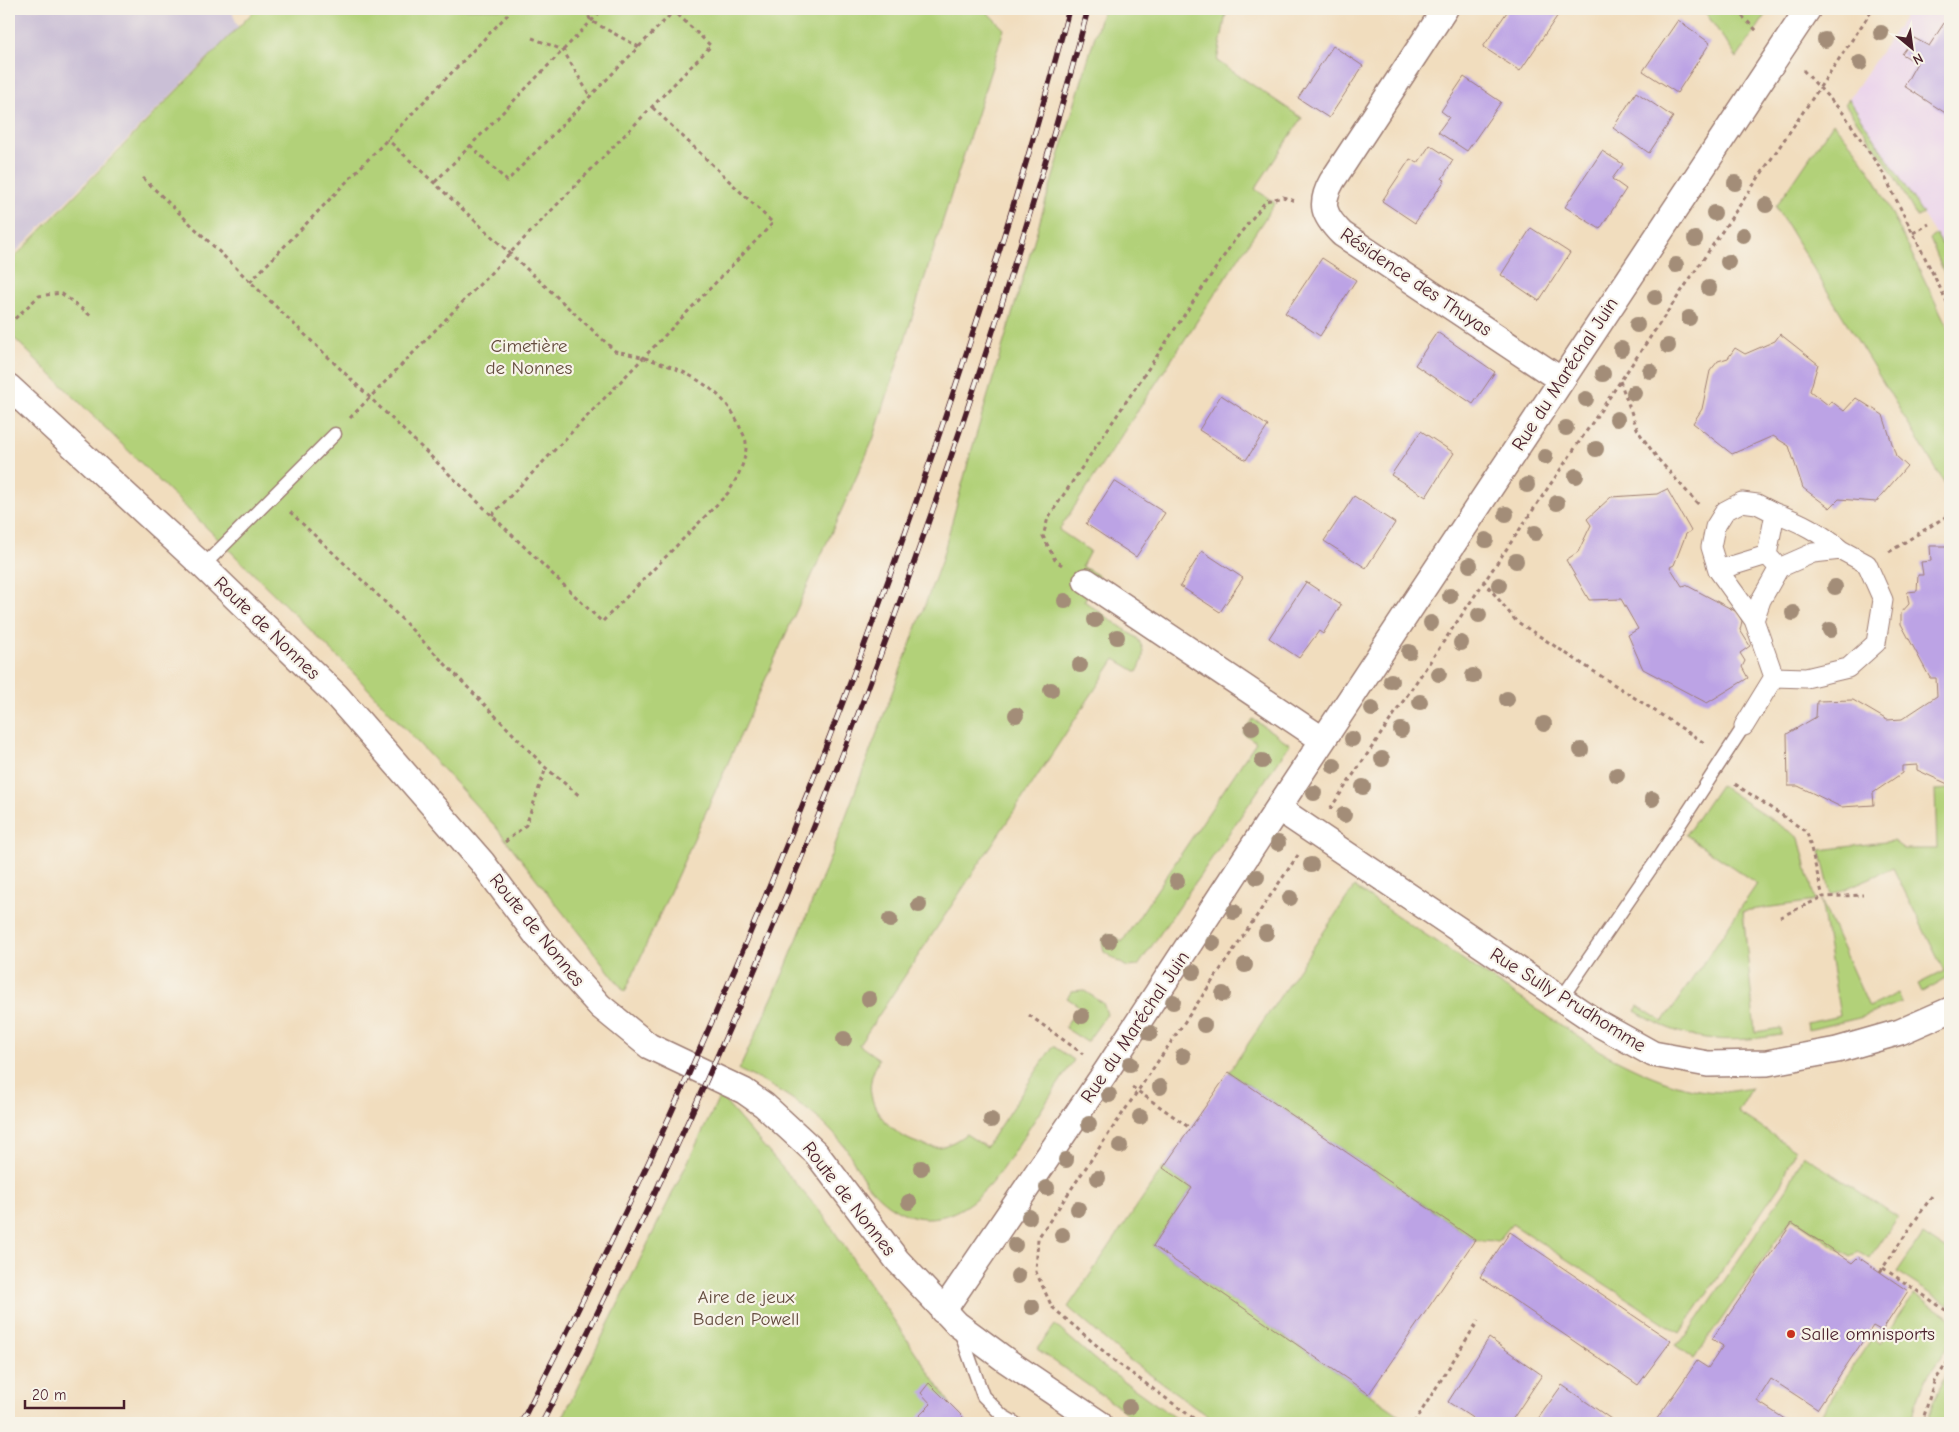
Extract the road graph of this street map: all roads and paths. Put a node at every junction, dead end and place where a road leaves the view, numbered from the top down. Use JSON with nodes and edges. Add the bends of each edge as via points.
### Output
{"nodes":[{"id":1,"x":513,"y":9,"type":"edge"},
{"id":2,"x":585,"y":9,"type":"edge"},
{"id":3,"x":603,"y":9,"type":"edge"},
{"id":4,"x":1445,"y":9,"type":"edge"},
{"id":5,"x":1738,"y":9,"type":"edge"},
{"id":6,"x":1808,"y":9,"type":"edge"},
{"id":7,"x":1873,"y":9,"type":"edge"},
{"id":8,"x":673,"y":10,"type":"edge"},
{"id":9,"x":591,"y":22,"type":"junction"},
{"id":10,"x":532,"y":38,"type":"dead end"},
{"id":11,"x":639,"y":47,"type":"junction"},
{"id":12,"x":562,"y":50,"type":"junction"},
{"id":13,"x":1778,"y":52,"type":"junction"},
{"id":14,"x":1820,"y":89,"type":"junction"},
{"id":15,"x":590,"y":96,"type":"junction"},
{"id":16,"x":652,"y":107,"type":"junction"},
{"id":17,"x":387,"y":139,"type":"junction"},
{"id":18,"x":470,"y":145,"type":"junction"},
{"id":19,"x":143,"y":178,"type":"dead end"},
{"id":20,"x":435,"y":182,"type":"junction"},
{"id":21,"x":1325,"y":209,"type":"junction"},
{"id":22,"x":1929,"y":224,"type":"dead end"},
{"id":23,"x":1913,"y":233,"type":"junction"},
{"id":24,"x":510,"y":253,"type":"junction"},
{"id":25,"x":250,"y":282,"type":"junction"},
{"id":26,"x":1950,"y":308,"type":"edge"},
{"id":27,"x":91,"y":316,"type":"dead end"},
{"id":28,"x":9,"y":324,"type":"edge"},
{"id":29,"x":645,"y":357,"type":"junction"},
{"id":30,"x":1561,"y":380,"type":"junction"},
{"id":31,"x":1620,"y":380,"type":"junction"},
{"id":32,"x":9,"y":387,"type":"edge"},
{"id":33,"x":370,"y":398,"type":"junction"},
{"id":34,"x":335,"y":434,"type":"joint"},
{"id":35,"x":273,"y":496,"type":"junction"},
{"id":36,"x":1776,"y":513,"type":"junction"},
{"id":37,"x":1950,"y":514,"type":"edge"},
{"id":38,"x":492,"y":515,"type":"junction"},
{"id":39,"x":1715,"y":527,"type":"junction"},
{"id":40,"x":1842,"y":550,"type":"junction"},
{"id":41,"x":1773,"y":562,"type":"junction"},
{"id":42,"x":1867,"y":564,"type":"junction"},
{"id":43,"x":203,"y":566,"type":"junction"},
{"id":44,"x":1718,"y":570,"type":"junction"},
{"id":45,"x":1483,"y":580,"type":"junction"},
{"id":46,"x":1086,"y":582,"type":"joint"},
{"id":47,"x":1754,"y":620,"type":"junction"},
{"id":48,"x":1774,"y":677,"type":"junction"},
{"id":49,"x":1744,"y":726,"type":"joint"},
{"id":50,"x":1323,"y":740,"type":"junction"},
{"id":51,"x":1725,"y":756,"type":"junction"},
{"id":52,"x":546,"y":768,"type":"junction"},
{"id":53,"x":1716,"y":771,"type":"junction"},
{"id":54,"x":581,"y":797,"type":"dead end"},
{"id":55,"x":1278,"y":808,"type":"junction"},
{"id":56,"x":1314,"y":832,"type":"junction"},
{"id":57,"x":482,"y":862,"type":"junction"},
{"id":58,"x":1863,"y":895,"type":"dead end"},
{"id":59,"x":1823,"y":897,"type":"junction"},
{"id":60,"x":1780,"y":917,"type":"dead end"},
{"id":61,"x":1561,"y":999,"type":"junction"},
{"id":62,"x":1950,"y":1010,"type":"edge"},
{"id":63,"x":1934,"y":1193,"type":"dead end"},
{"id":64,"x":1883,"y":1268,"type":"junction"},
{"id":65,"x":1880,"y":1272,"type":"dead end"},
{"id":66,"x":1950,"y":1313,"type":"edge"},
{"id":67,"x":950,"y":1317,"type":"junction"},
{"id":68,"x":1478,"y":1321,"type":"dead end"},
{"id":69,"x":1950,"y":1359,"type":"edge"},
{"id":70,"x":1015,"y":1423,"type":"edge"},
{"id":71,"x":1099,"y":1423,"type":"edge"},
{"id":72,"x":1200,"y":1423,"type":"edge"},
{"id":73,"x":1414,"y":1423,"type":"edge"},
{"id":74,"x":1922,"y":1423,"type":"edge"}],
"edges":[{"from":1,"to":17,"type":"path"},
{"from":2,"to":9,"type":"path"},
{"from":3,"to":9,"type":"path"},
{"from":4,"to":21,"type":"street","name":"Résidence des Thuyas","via":[[1332,180],[1325,194]]},
{"from":5,"to":13,"type":"path"},
{"from":6,"to":13,"type":"street","name":"Rue du Maréchal Juin"},
{"from":7,"to":14,"type":"path"},
{"from":8,"to":11,"type":"path"},
{"from":8,"to":16,"type":"path","via":[[711,46]]},
{"from":9,"to":11,"type":"path"},
{"from":9,"to":12,"type":"path"},
{"from":10,"to":12,"type":"path"},
{"from":11,"to":15,"type":"path"},
{"from":12,"to":15,"type":"path"},
{"from":12,"to":18,"type":"path"},
{"from":13,"to":14,"type":"path"},
{"from":13,"to":30,"type":"street","name":"Rue du Maréchal Juin"},
{"from":14,"to":23,"type":"path","via":[[1844,114],[1883,173]]},
{"from":14,"to":31,"type":"path"},
{"from":15,"to":18,"type":"path","via":[[507,181]]},
{"from":16,"to":24,"type":"path"},
{"from":16,"to":29,"type":"path","via":[[773,223]]},
{"from":17,"to":20,"type":"path"},
{"from":17,"to":25,"type":"path"},
{"from":18,"to":20,"type":"path"},
{"from":19,"to":25,"type":"path"},
{"from":20,"to":24,"type":"path"},
{"from":21,"to":30,"type":"street","name":"Résidence des Thuyas","via":[[1331,223],[1342,234]]},
{"from":21,"to":46,"type":"path","via":[[1283,198],[1266,200],[1234,241],[1048,518],[1043,536],[1055,560]]},
{"from":22,"to":23,"type":"path"},
{"from":23,"to":26,"type":"path"},
{"from":24,"to":29,"type":"path","via":[[615,351]]},
{"from":24,"to":33,"type":"path"},
{"from":25,"to":33,"type":"path"},
{"from":27,"to":28,"type":"path","via":[[61,293],[39,296]]},
{"from":29,"to":38,"type":"path"},
{"from":29,"to":38,"type":"path","via":[[695,378],[719,395],[736,417],[746,442],[740,474],[728,493],[602,622]]},
{"from":30,"to":50,"type":"street","name":"Rue du Maréchal Juin"},
{"from":31,"to":39,"type":"path","via":[[1638,431],[1657,458],[1694,496]]},
{"from":31,"to":45,"type":"path"},
{"from":32,"to":43,"type":"street","name":"Route de Nonnes"},
{"from":33,"to":34,"type":"path"},
{"from":33,"to":38,"type":"path"},
{"from":34,"to":35,"type":"lane"},
{"from":35,"to":43,"type":"lane"},
{"from":35,"to":52,"type":"path","via":[[383,600]]},
{"from":36,"to":39,"type":"street","via":[[1757,504],[1742,502],[1725,511]]},
{"from":36,"to":40,"type":"street","via":[[1820,532]]},
{"from":36,"to":41,"type":"street"},
{"from":37,"to":42,"type":"path"},
{"from":39,"to":44,"type":"street","via":[[1711,546]]},
{"from":40,"to":41,"type":"street"},
{"from":40,"to":42,"type":"street"},
{"from":41,"to":44,"type":"street"},
{"from":41,"to":47,"type":"street"},
{"from":42,"to":48,"type":"street","via":[[1883,600],[1876,643],[1848,668],[1806,678]]},
{"from":43,"to":57,"type":"street","name":"Route de Nonnes","via":[[336,695]]},
{"from":44,"to":47,"type":"street"},
{"from":45,"to":51,"type":"path","via":[[1516,621]]},
{"from":45,"to":56,"type":"path"},
{"from":46,"to":50,"type":"street"},
{"from":47,"to":48,"type":"street"},
{"from":48,"to":49,"type":"street"},
{"from":49,"to":51,"type":"lane"},
{"from":50,"to":55,"type":"street","name":"Rue du Maréchal Juin"},
{"from":51,"to":53,"type":"lane"},
{"from":52,"to":54,"type":"path"},
{"from":52,"to":57,"type":"path","via":[[526,825]]},
{"from":53,"to":59,"type":"path","via":[[1806,832]]},
{"from":53,"to":61,"type":"lane"},
{"from":55,"to":56,"type":"street","name":"Rue Sully Prudhomme"},
{"from":55,"to":67,"type":"street","name":"Rue du Maréchal Juin"},
{"from":56,"to":61,"type":"street","name":"Rue Sully Prudhomme"},
{"from":56,"to":72,"type":"path","via":[[1038,1238],[1036,1272],[1052,1307],[1116,1362]]},
{"from":57,"to":67,"type":"street","name":"Route de Nonnes","via":[[538,937],[607,1012],[648,1046],[744,1091],[790,1128],[816,1154],[897,1260]]},
{"from":58,"to":59,"type":"path"},
{"from":59,"to":60,"type":"path"},
{"from":61,"to":62,"type":"street","name":"Rue Sully Prudhomme","via":[[1653,1054],[1708,1064],[1767,1063],[1837,1050],[1900,1032]]},
{"from":63,"to":64,"type":"path"},
{"from":64,"to":65,"type":"path"},
{"from":64,"to":66,"type":"path"},
{"from":67,"to":70,"type":"lane","via":[[982,1396]]},
{"from":67,"to":71,"type":"street","name":"Route de Nonnes","via":[[1007,1361]]},
{"from":68,"to":73,"type":"path"},
{"from":69,"to":74,"type":"path","via":[[1934,1382]]}]}
